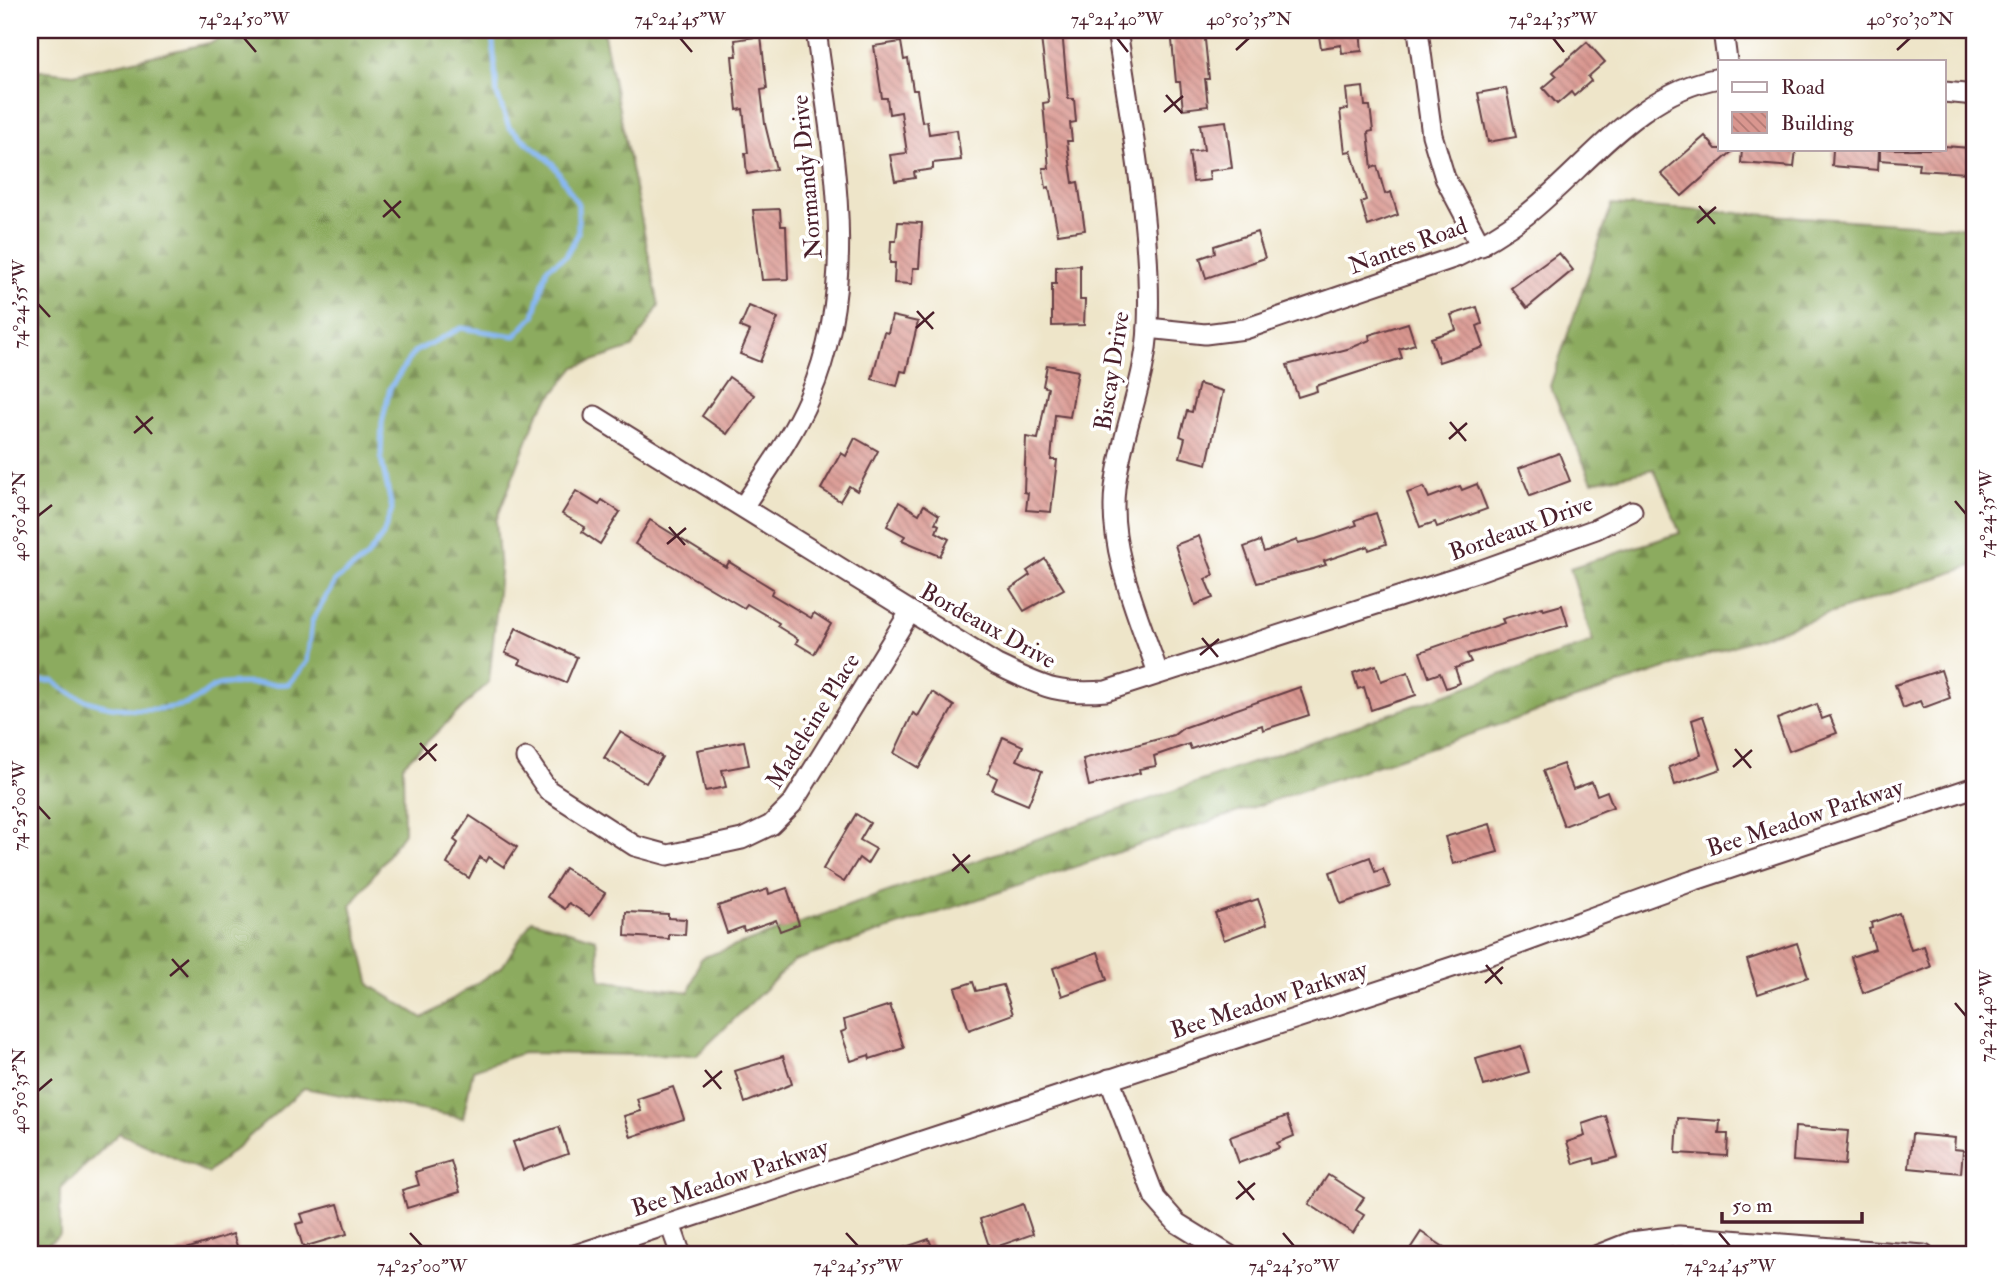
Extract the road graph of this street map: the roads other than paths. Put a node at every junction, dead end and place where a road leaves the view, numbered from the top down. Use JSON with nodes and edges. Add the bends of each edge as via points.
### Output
{"nodes":[{"id":1,"x":816,"y":30,"type":"edge"},
{"id":2,"x":1117,"y":30,"type":"edge"},
{"id":3,"x":1418,"y":30,"type":"edge"},
{"id":4,"x":1723,"y":30,"type":"edge"},
{"id":5,"x":1727,"y":60,"type":"edge"},
{"id":6,"x":1718,"y":79,"type":"edge"},
{"id":7,"x":1946,"y":92,"type":"edge"},
{"id":8,"x":1975,"y":94,"type":"edge"},
{"id":9,"x":1481,"y":246,"type":"junction"},
{"id":10,"x":1148,"y":328,"type":"junction"},
{"id":11,"x":595,"y":416,"type":"dead end"},
{"id":12,"x":743,"y":507,"type":"junction"},
{"id":13,"x":1632,"y":511,"type":"dead end"},
{"id":14,"x":910,"y":611,"type":"junction"},
{"id":15,"x":1157,"y":673,"type":"junction"},
{"id":16,"x":526,"y":758,"type":"dead end"},
{"id":17,"x":1975,"y":787,"type":"edge"},
{"id":18,"x":1109,"y":1079,"type":"junction"},
{"id":19,"x":670,"y":1224,"type":"junction"},
{"id":20,"x":575,"y":1255,"type":"edge"},
{"id":21,"x":681,"y":1255,"type":"edge"},
{"id":22,"x":1229,"y":1255,"type":"edge"},
{"id":23,"x":1598,"y":1255,"type":"edge"},
{"id":24,"x":1924,"y":1255,"type":"edge"}],
"edges":[{"from":1,"to":12,"type":"street","name":"Normandy Drive","via":[[839,223],[837,298],[809,398]]},
{"from":2,"to":10,"type":"street","name":"Biscay Drive","via":[[1143,220]]},
{"from":3,"to":9,"type":"street","via":[[1432,135],[1445,178]]},
{"from":4,"to":5,"type":"street"},
{"from":6,"to":9,"type":"street","name":"Nantes Road","via":[[1673,92],[1640,113],[1525,215]]},
{"from":7,"to":8,"type":"street"},
{"from":9,"to":10,"type":"street","name":"Nantes Road","via":[[1245,329],[1205,334]]},
{"from":10,"to":15,"type":"street","name":"Biscay Drive","via":[[1115,489],[1116,533],[1126,581]]},
{"from":11,"to":12,"type":"street","name":"Bordeaux Drive"},
{"from":12,"to":14,"type":"street","name":"Bordeaux Drive"},
{"from":13,"to":15,"type":"street","name":"Bordeaux Drive","via":[[1479,571]]},
{"from":14,"to":15,"type":"street","name":"Bordeaux Drive","via":[[1045,687],[1071,693],[1106,691]]},
{"from":14,"to":16,"type":"street","name":"Madeleine Place","via":[[792,803],[771,825],[742,839],[668,855],[635,846],[548,790]]},
{"from":17,"to":18,"type":"street","name":"Bee Meadow Parkway","via":[[1692,881],[1489,955]]},
{"from":18,"to":19,"type":"street","name":"Bee Meadow Parkway"},
{"from":18,"to":22,"type":"street","via":[[1155,1198],[1177,1223]]},
{"from":19,"to":20,"type":"street","name":"Bee Meadow Parkway"},
{"from":19,"to":21,"type":"street"},
{"from":23,"to":24,"type":"street","via":[[1631,1242],[1679,1236]]}]}
